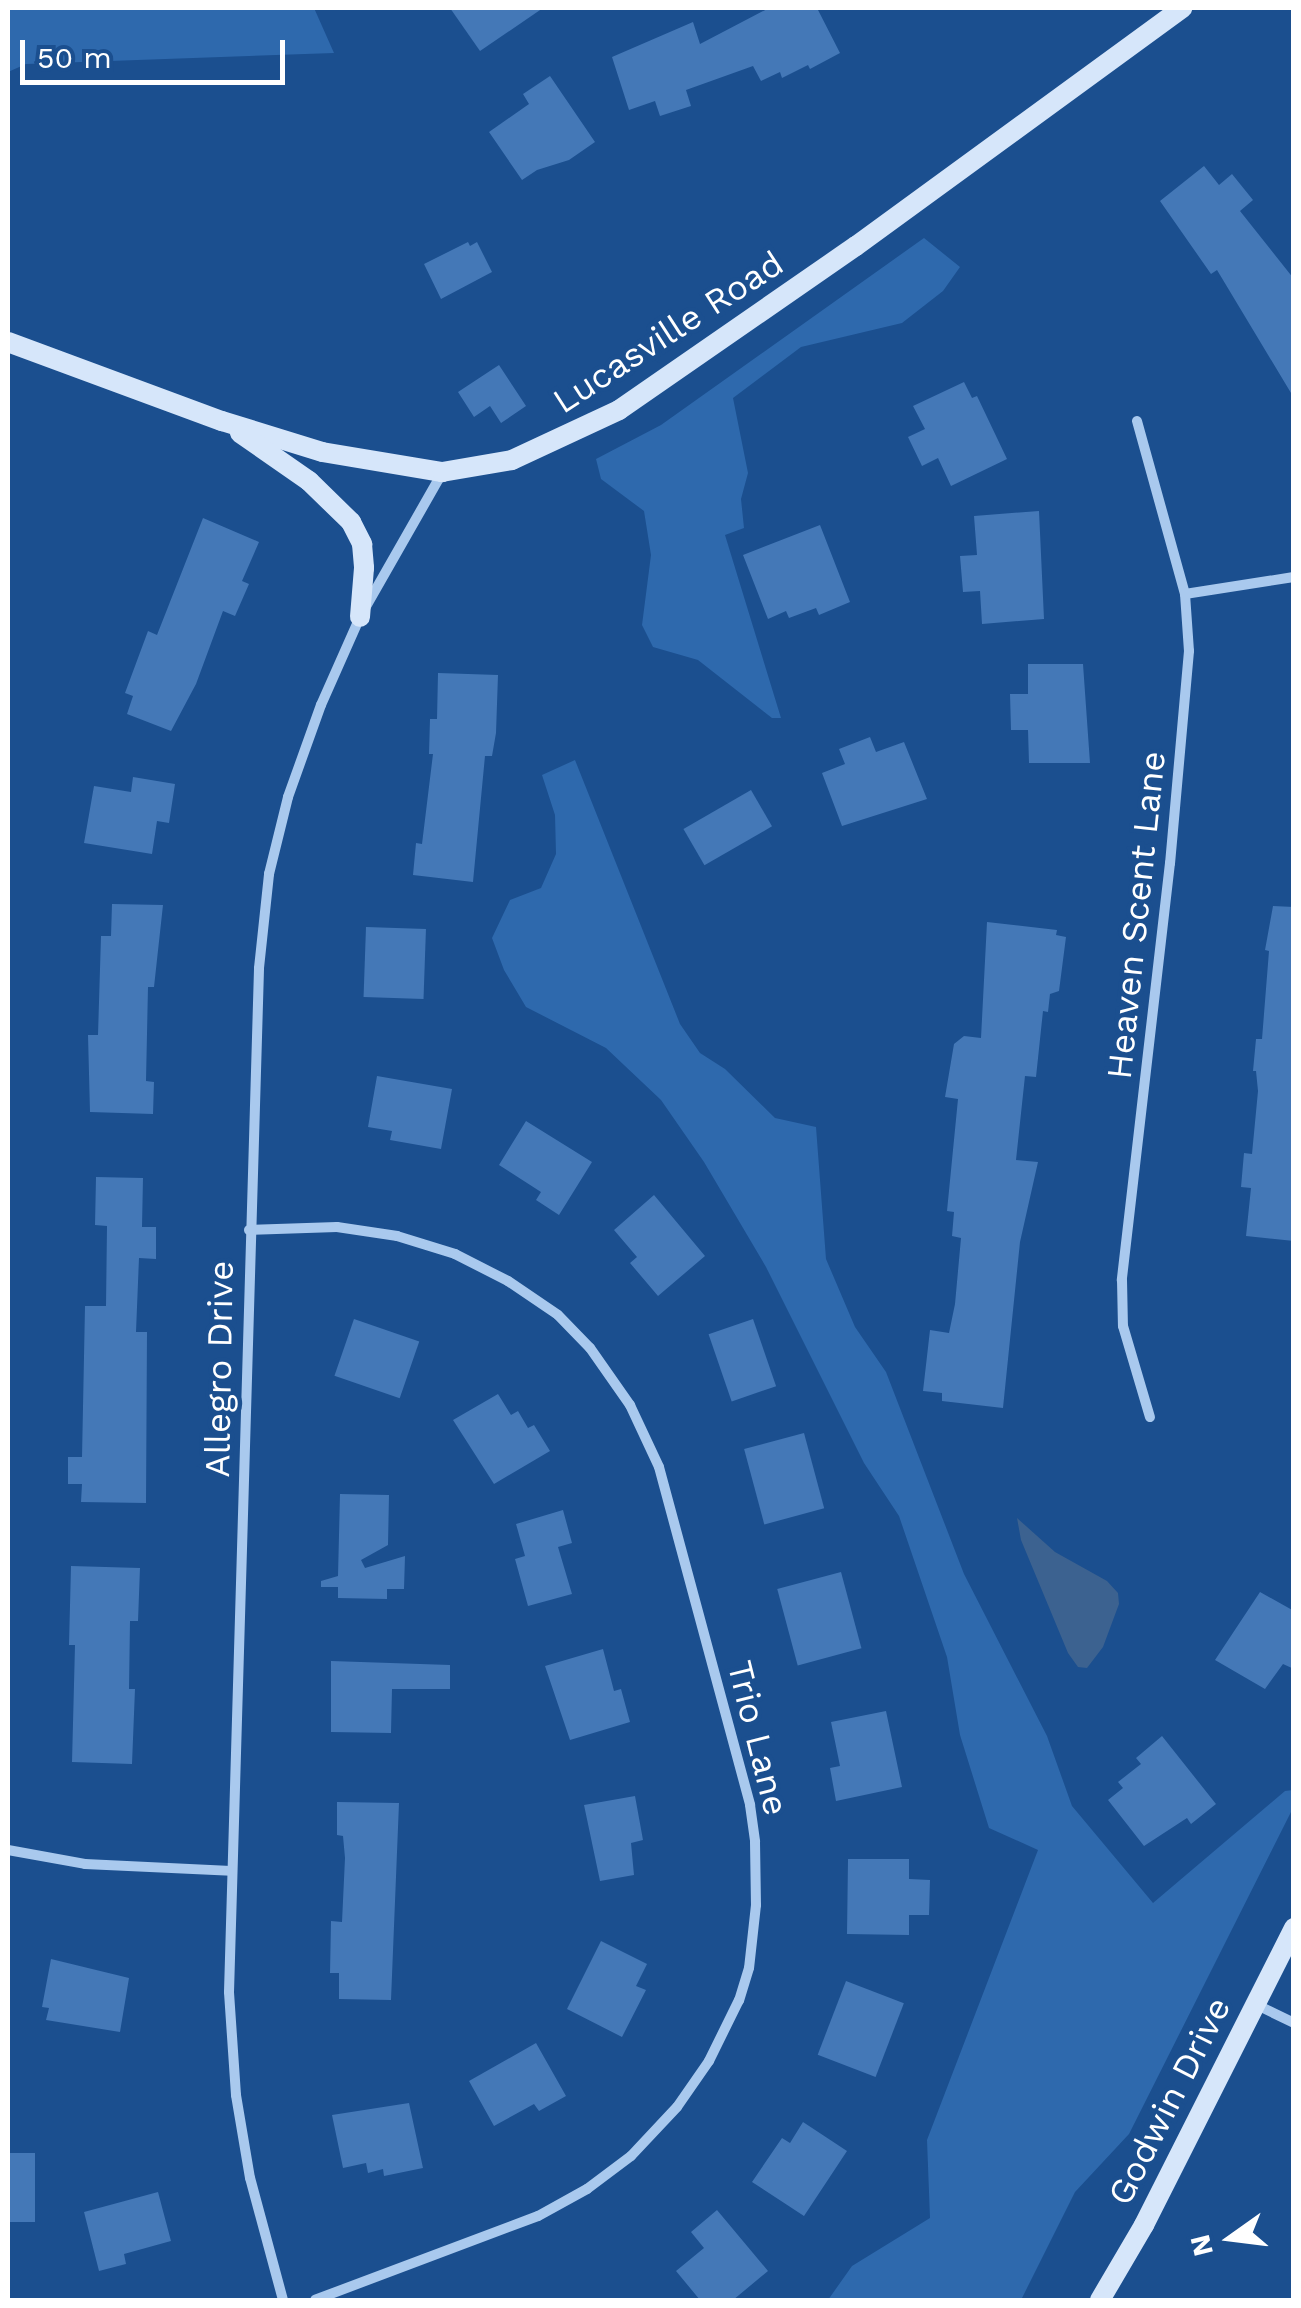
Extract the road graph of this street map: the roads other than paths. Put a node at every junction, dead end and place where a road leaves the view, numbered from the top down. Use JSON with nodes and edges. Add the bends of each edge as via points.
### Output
{"nodes":[{"id":1,"x":1182,"y":8,"type":"edge"},
{"id":2,"x":8,"y":342,"type":"edge"},
{"id":3,"x":222,"y":421,"type":"junction"},
{"id":4,"x":1138,"y":421,"type":"dead end"},
{"id":5,"x":442,"y":472,"type":"junction"},
{"id":6,"x":1294,"y":577,"type":"edge"},
{"id":7,"x":1186,"y":594,"type":"junction"},
{"id":8,"x":360,"y":617,"type":"junction"},
{"id":9,"x":249,"y":1230,"type":"junction"},
{"id":10,"x":1150,"y":1417,"type":"dead end"},
{"id":11,"x":8,"y":1850,"type":"edge"},
{"id":12,"x":231,"y":1871,"type":"junction"},
{"id":13,"x":1294,"y":1928,"type":"edge"},
{"id":14,"x":1254,"y":2003,"type":"junction"},
{"id":15,"x":1294,"y":2023,"type":"edge"},
{"id":16,"x":283,"y":2300,"type":"edge"},
{"id":17,"x":314,"y":2300,"type":"edge"},
{"id":18,"x":1100,"y":2300,"type":"edge"}],
"edges":[{"from":1,"to":5,"type":"street","name":"Lucasville Road","via":[[618,410],[512,460]]},
{"from":2,"to":3,"type":"street","name":"Lucasville Road"},
{"from":3,"to":5,"type":"street","name":"Lucasville Road","via":[[322,452]]},
{"from":3,"to":8,"type":"street","via":[[310,481],[351,522],[362,544]]},
{"from":4,"to":7,"type":"street","name":"Heaven Scent Lane"},
{"from":5,"to":8,"type":"street","name":"Allegro Drive"},
{"from":6,"to":7,"type":"street"},
{"from":7,"to":10,"type":"street","name":"Heaven Scent Lane","via":[[1186,713],[1122,1280],[1123,1326]]},
{"from":8,"to":9,"type":"street","name":"Allegro Drive","via":[[288,798],[268,874]]},
{"from":9,"to":12,"type":"street","name":"Allegro Drive"},
{"from":9,"to":17,"type":"street","name":"Trio Lane","via":[[337,1227],[454,1254],[558,1315],[590,1348],[630,1404],[659,1467],[755,1842],[756,1905],[738,2000],[710,2061],[632,2156],[538,2216]]},
{"from":11,"to":12,"type":"street","via":[[84,1864]]},
{"from":12,"to":16,"type":"street","name":"Allegro Drive","via":[[236,2094],[250,2178]]},
{"from":13,"to":14,"type":"street","name":"Godwin Drive"},
{"from":14,"to":15,"type":"street"},
{"from":14,"to":18,"type":"street","name":"Godwin Drive"}]}
